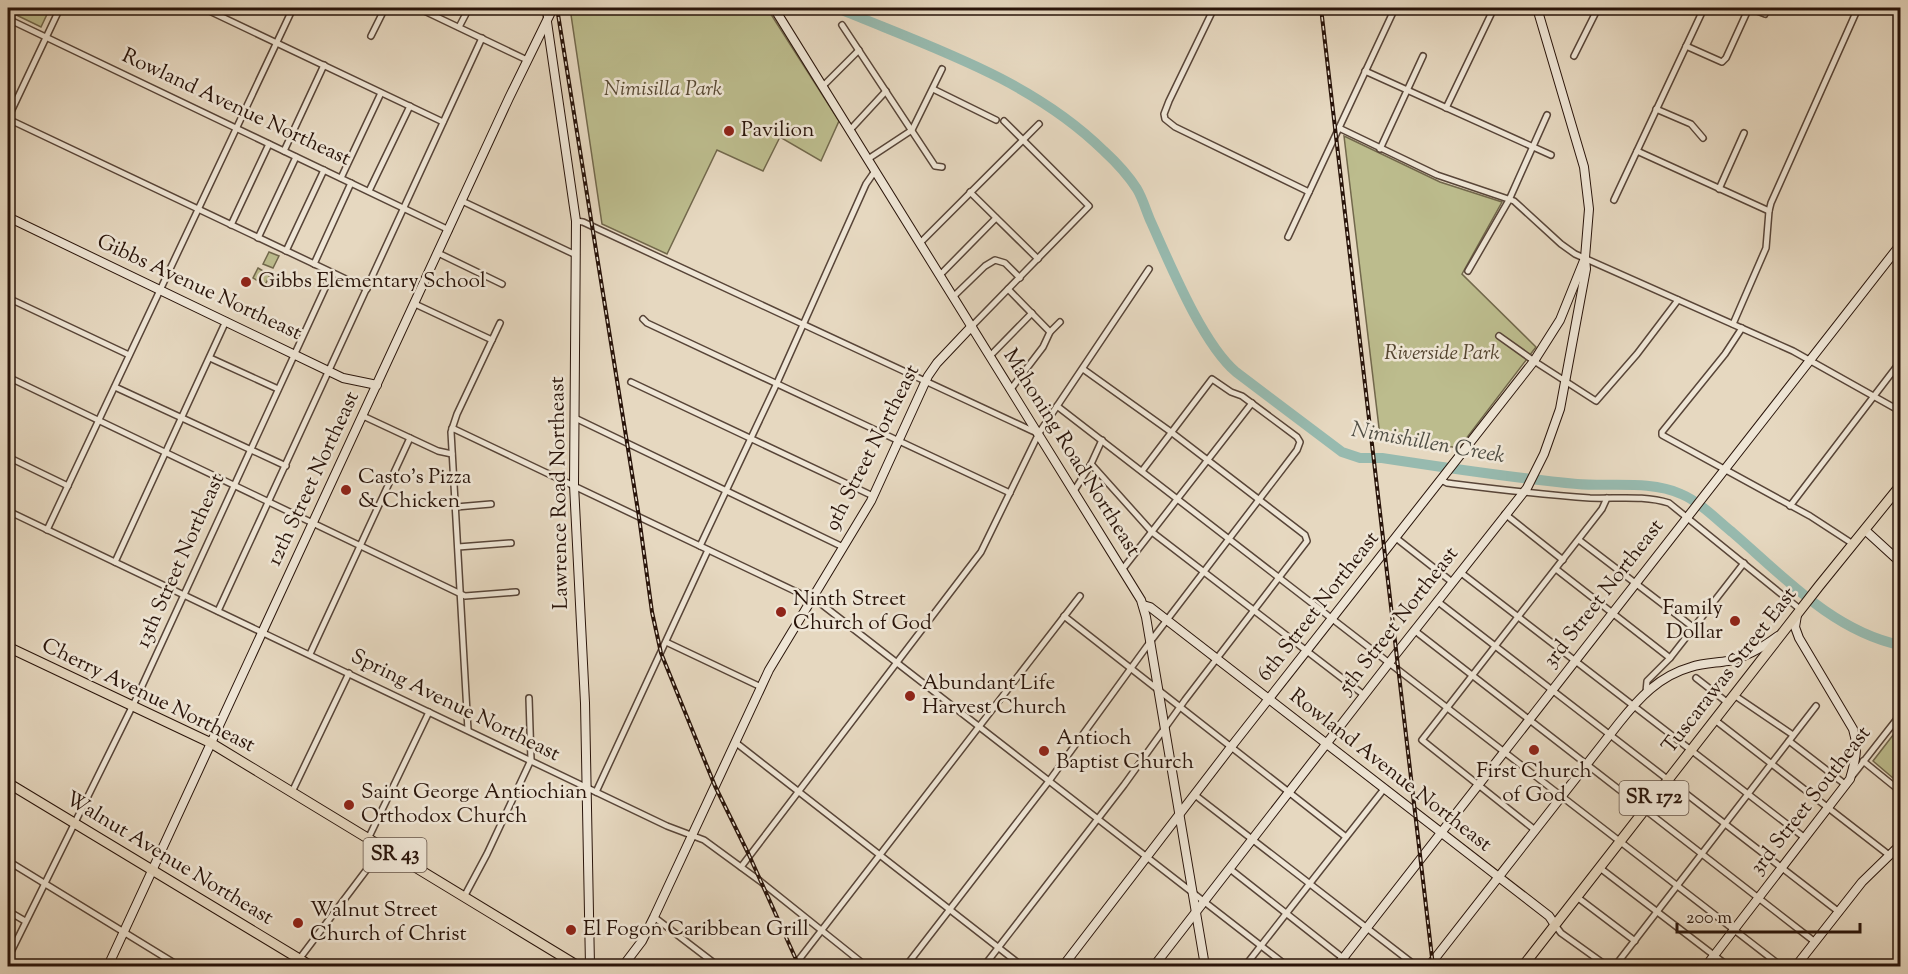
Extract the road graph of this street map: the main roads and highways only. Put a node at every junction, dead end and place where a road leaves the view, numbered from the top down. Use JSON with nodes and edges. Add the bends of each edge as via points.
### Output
{"nodes":[{"id":1,"x":1900,"y":486,"type":"edge"},
{"id":2,"x":8,"y":647,"type":"edge"},
{"id":3,"x":8,"y":783,"type":"edge"},
{"id":4,"x":297,"y":963,"type":"edge"},
{"id":5,"x":311,"y":966,"type":"edge"},
{"id":6,"x":578,"y":966,"type":"edge"},
{"id":7,"x":1523,"y":966,"type":"edge"}],
"edges":[{"from":1,"to":7,"type":"main road","name":"Tuscarawas Street East","number":"SR 172"},
{"from":2,"to":6,"type":"main road","name":"Cherry Avenue Northeast","number":"SR 43","via":[[211,743]]},
{"from":3,"to":4,"type":"main road","name":"Walnut Avenue Northeast"},
{"from":4,"to":5,"type":"main road","name":"Walnut Avenue Northeast"}]}
